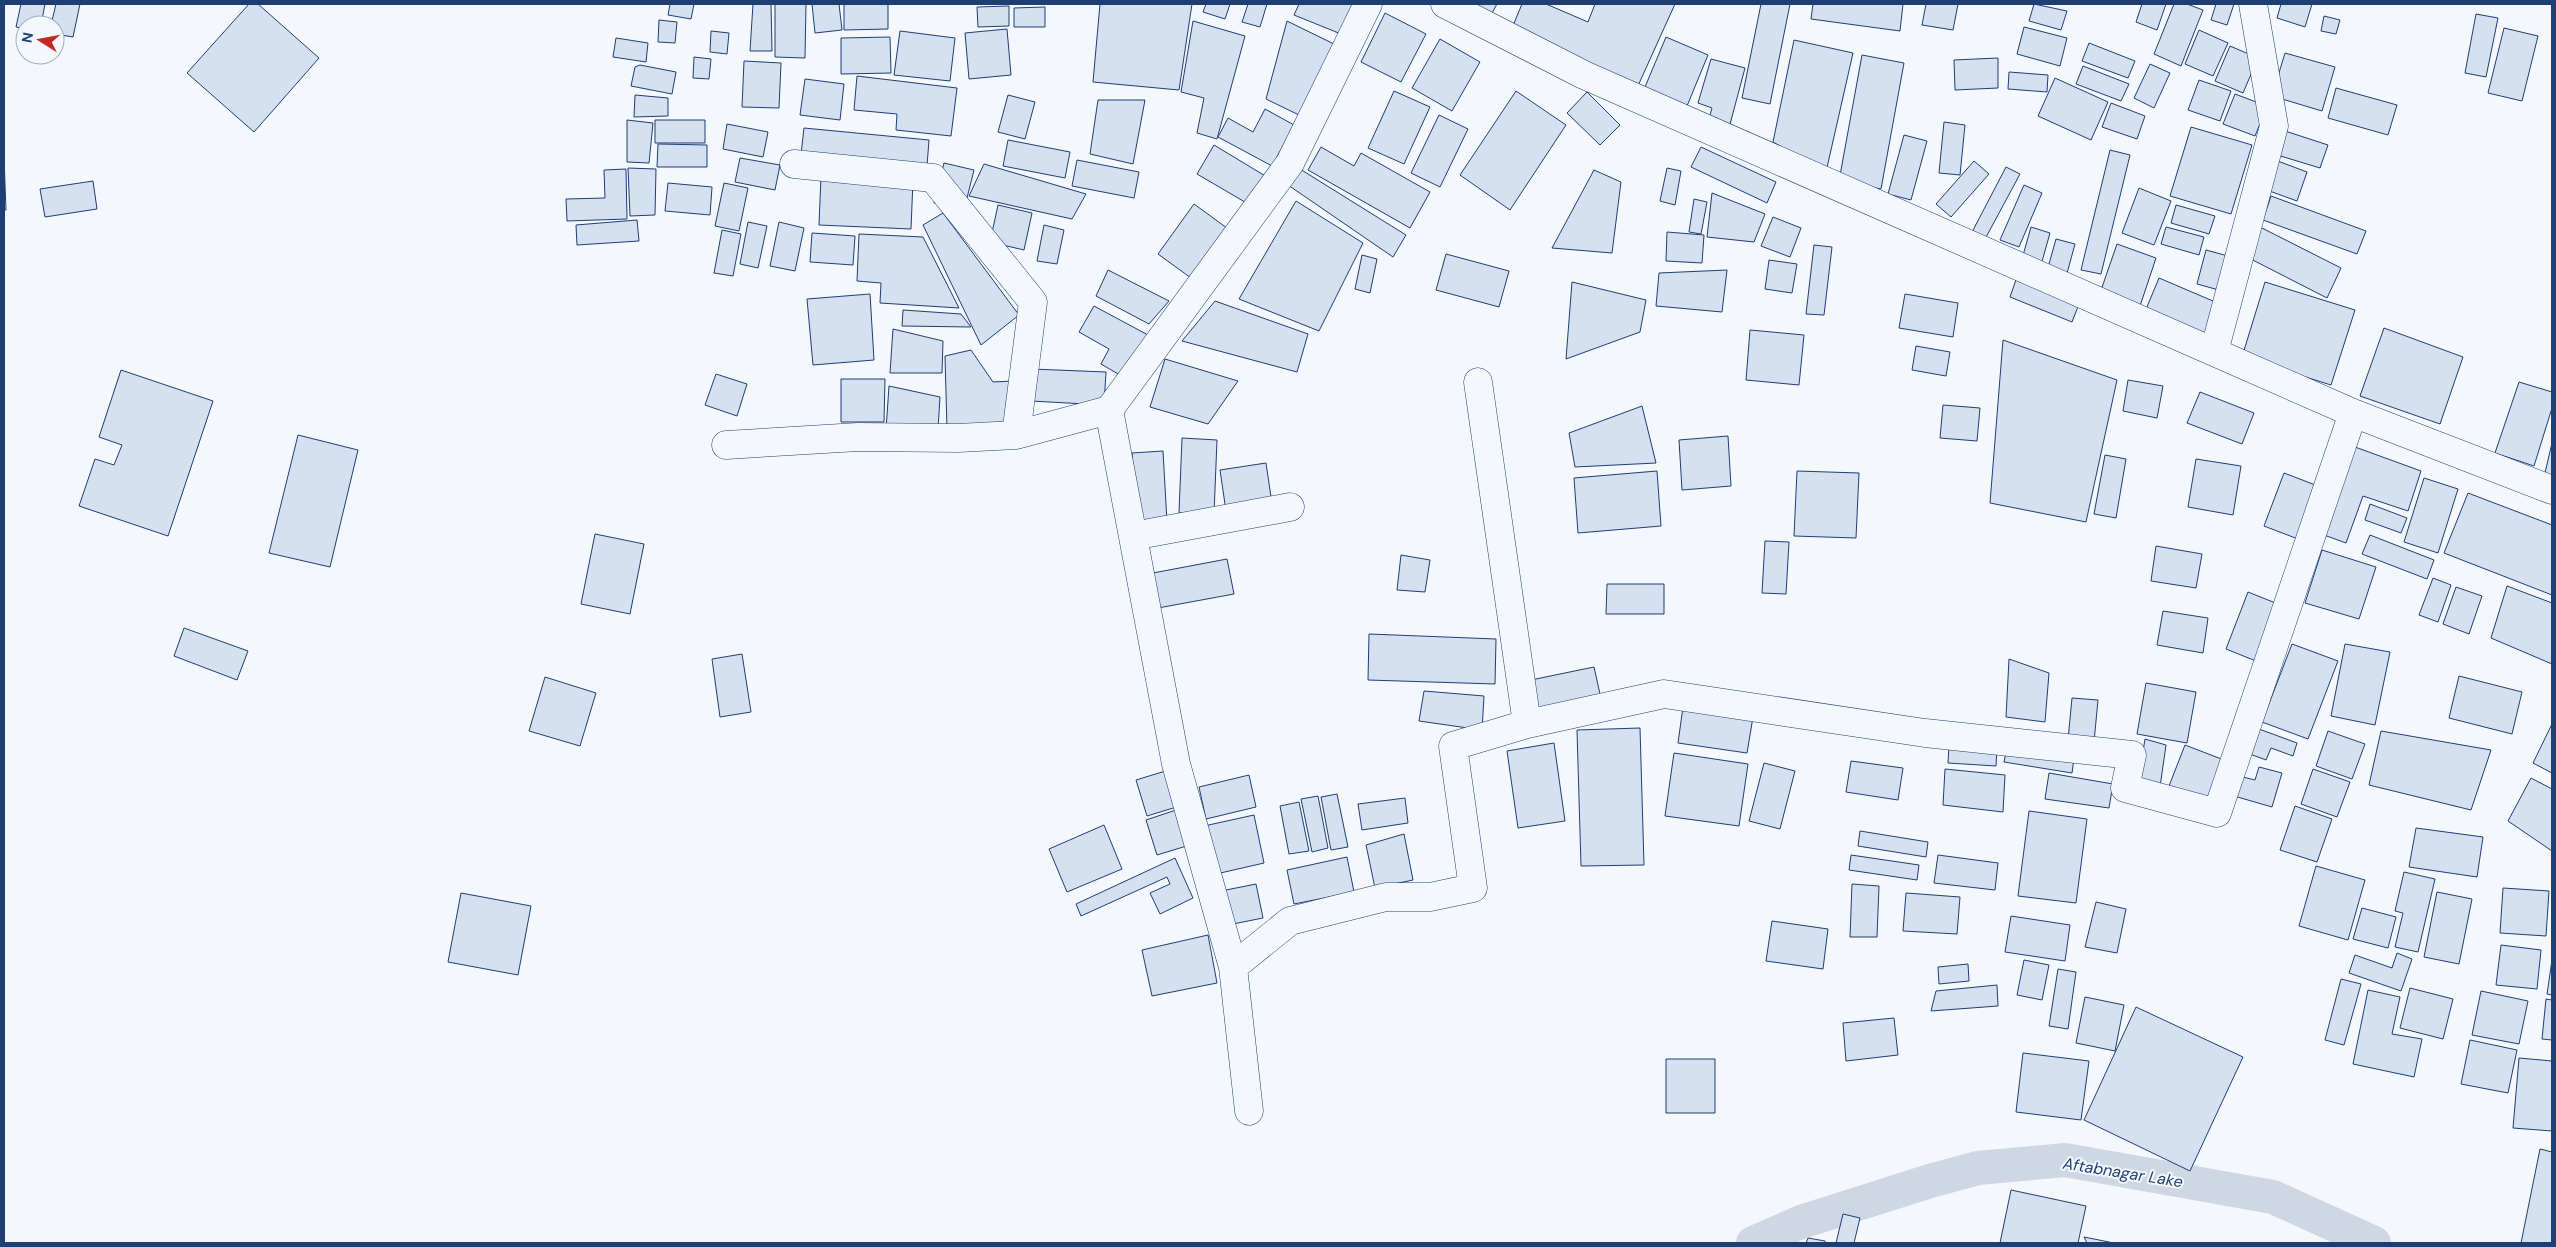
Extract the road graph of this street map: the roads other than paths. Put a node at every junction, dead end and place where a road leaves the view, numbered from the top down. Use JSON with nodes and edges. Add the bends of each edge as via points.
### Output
{"nodes":[{"id":1,"x":1368,"y":4,"type":"edge"},
{"id":2,"x":1445,"y":4,"type":"edge"},
{"id":3,"x":2253,"y":4,"type":"edge"},
{"id":4,"x":794,"y":164,"type":"dead end"},
{"id":5,"x":2214,"y":352,"type":"junction"},
{"id":6,"x":1478,"y":382,"type":"dead end"},
{"id":7,"x":1110,"y":410,"type":"junction"},
{"id":8,"x":2353,"y":413,"type":"junction"},
{"id":9,"x":1016,"y":435,"type":"junction"},
{"id":10,"x":726,"y":445,"type":"dead end"},
{"id":11,"x":2552,"y":490,"type":"edge"},
{"id":12,"x":1290,"y":506,"type":"dead end"},
{"id":13,"x":1133,"y":536,"type":"junction"},
{"id":14,"x":1527,"y":724,"type":"junction"},
{"id":15,"x":1233,"y":968,"type":"junction"},
{"id":16,"x":1249,"y":1111,"type":"dead end"}],
"edges":[{"from":1,"to":7,"type":"street","via":[[1290,163]]},
{"from":2,"to":5,"type":"street","via":[[1584,75]]},
{"from":3,"to":5,"type":"street","via":[[2274,126]]},
{"from":4,"to":9,"type":"street","via":[[932,178],[1033,302]]},
{"from":5,"to":8,"type":"street"},
{"from":6,"to":14,"type":"street"},
{"from":7,"to":9,"type":"street"},
{"from":7,"to":13,"type":"street"},
{"from":8,"to":11,"type":"street"},
{"from":8,"to":14,"type":"street","via":[[2216,813],[2125,788],[2132,756],[1925,733],[1664,694]]},
{"from":9,"to":10,"type":"street","via":[[858,437]]},
{"from":12,"to":13,"type":"street"},
{"from":13,"to":15,"type":"street","via":[[1176,764]]},
{"from":14,"to":15,"type":"street","via":[[1454,746],[1473,888],[1430,897],[1386,897],[1290,921]]},
{"from":15,"to":16,"type":"street"}]}
